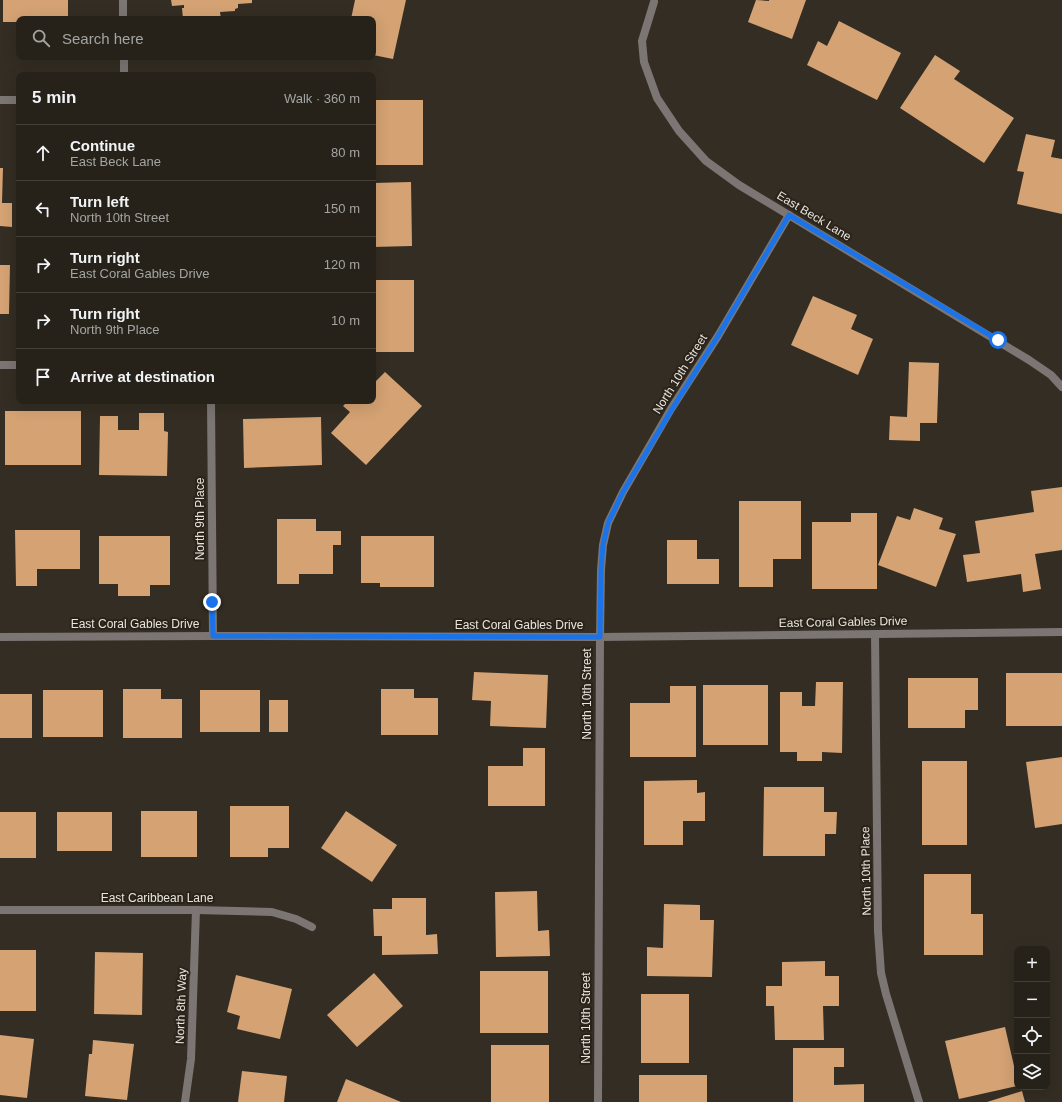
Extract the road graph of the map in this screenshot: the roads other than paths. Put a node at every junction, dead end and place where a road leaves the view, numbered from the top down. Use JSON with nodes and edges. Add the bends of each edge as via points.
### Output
{"nodes":[{"id":1,"x":123,"y":0,"type":"edge"},
{"id":2,"x":654,"y":2,"type":"dead end"},
{"id":3,"x":123,"y":16,"type":"edge"},
{"id":4,"x":124,"y":60,"type":"edge"},
{"id":5,"x":124,"y":72,"type":"edge"},
{"id":6,"x":0,"y":100,"type":"edge"},
{"id":7,"x":16,"y":100,"type":"edge"},
{"id":8,"x":789,"y":215,"type":"junction"},
{"id":9,"x":0,"y":365,"type":"edge"},
{"id":10,"x":16,"y":365,"type":"edge"},
{"id":11,"x":1062,"y":387,"type":"edge"},
{"id":12,"x":211,"y":404,"type":"edge"},
{"id":13,"x":1062,"y":632,"type":"edge"},
{"id":14,"x":875,"y":634,"type":"junction"},
{"id":15,"x":213,"y":636,"type":"junction"},
{"id":16,"x":0,"y":637,"type":"edge"},
{"id":17,"x":600,"y":637,"type":"junction"},
{"id":18,"x":0,"y":910,"type":"edge"},
{"id":19,"x":196,"y":910,"type":"junction"},
{"id":20,"x":312,"y":927,"type":"dead end"},
{"id":21,"x":185,"y":1102,"type":"edge"},
{"id":22,"x":598,"y":1102,"type":"edge"},
{"id":23,"x":919,"y":1102,"type":"edge"}],
"edges":[{"from":1,"to":3,"type":"street"},
{"from":2,"to":8,"type":"street","name":"East Beck Lane","via":[[642,41],[644,62],[657,98],[679,132],[706,161],[739,185]]},
{"from":4,"to":5,"type":"street"},
{"from":6,"to":7,"type":"street"},
{"from":8,"to":11,"type":"street","name":"East Beck Lane","via":[[998,340],[1050,375]]},
{"from":8,"to":17,"type":"street","name":"North 10th Street","via":[[623,492],[608,523],[601,570]]},
{"from":9,"to":10,"type":"street"},
{"from":12,"to":15,"type":"street","name":"North 9th Place"},
{"from":13,"to":14,"type":"street","name":"East Coral Gables Drive"},
{"from":14,"to":17,"type":"street","name":"East Coral Gables Drive"},
{"from":14,"to":23,"type":"street","name":"North 10th Place","via":[[880,958],[886,994]]},
{"from":15,"to":16,"type":"street","name":"East Coral Gables Drive"},
{"from":15,"to":17,"type":"street","name":"East Coral Gables Drive"},
{"from":17,"to":22,"type":"street","name":"North 10th Street"},
{"from":18,"to":19,"type":"street","name":"East Caribbean Lane"},
{"from":19,"to":20,"type":"street","name":"East Caribbean Lane","via":[[272,912]]},
{"from":19,"to":21,"type":"street","name":"North 8th Way","via":[[191,1059]]}]}
